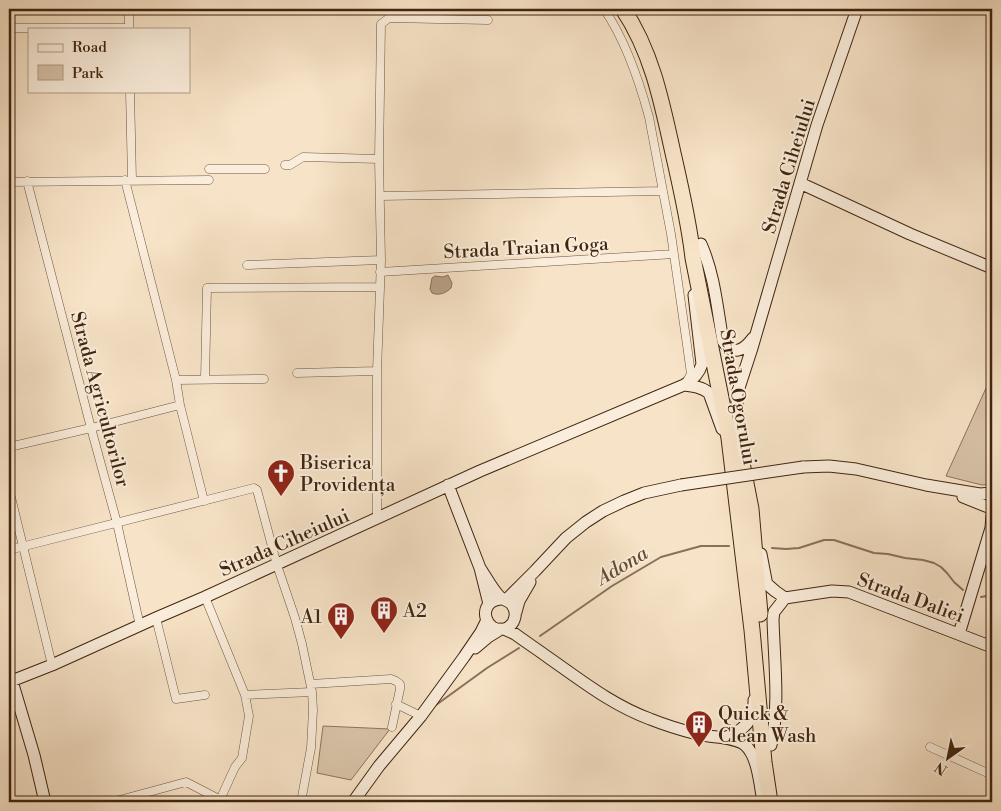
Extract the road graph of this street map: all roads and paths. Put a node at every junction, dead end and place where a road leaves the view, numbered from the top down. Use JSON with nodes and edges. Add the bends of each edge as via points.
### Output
{"nodes":[{"id":1,"x":129,"y":9,"type":"edge"},
{"id":2,"x":604,"y":9,"type":"edge"},
{"id":3,"x":623,"y":9,"type":"edge"},
{"id":4,"x":633,"y":9,"type":"edge"},
{"id":5,"x":857,"y":9,"type":"edge"},
{"id":6,"x":488,"y":20,"type":"dead end"},
{"id":7,"x":9,"y":28,"type":"edge"},
{"id":8,"x":130,"y":28,"type":"edge"},
{"id":9,"x":130,"y":92,"type":"edge"},
{"id":10,"x":379,"y":159,"type":"junction"},
{"id":11,"x":285,"y":165,"type":"dead end"},
{"id":12,"x":209,"y":169,"type":"dead end"},
{"id":13,"x":264,"y":169,"type":"dead end"},
{"id":14,"x":128,"y":180,"type":"junction"},
{"id":15,"x":209,"y":180,"type":"dead end"},
{"id":16,"x":27,"y":181,"type":"junction"},
{"id":17,"x":9,"y":182,"type":"edge"},
{"id":18,"x":800,"y":183,"type":"junction"},
{"id":19,"x":664,"y":191,"type":"junction"},
{"id":20,"x":381,"y":196,"type":"junction"},
{"id":21,"x":701,"y":244,"type":"junction"},
{"id":22,"x":674,"y":254,"type":"junction"},
{"id":23,"x":693,"y":258,"type":"junction"},
{"id":24,"x":380,"y":260,"type":"junction"},
{"id":25,"x":247,"y":265,"type":"dead end"},
{"id":26,"x":992,"y":268,"type":"edge"},
{"id":27,"x":380,"y":272,"type":"junction"},
{"id":28,"x":380,"y":287,"type":"junction"},
{"id":29,"x":755,"y":334,"type":"junction"},
{"id":30,"x":377,"y":371,"type":"junction"},
{"id":31,"x":297,"y":373,"type":"dead end"},
{"id":32,"x":205,"y":379,"type":"junction"},
{"id":33,"x":264,"y":379,"type":"dead end"},
{"id":34,"x":176,"y":380,"type":"junction"},
{"id":35,"x":684,"y":385,"type":"junction"},
{"id":36,"x":180,"y":405,"type":"junction"},
{"id":37,"x":90,"y":428,"type":"junction"},
{"id":38,"x":729,"y":438,"type":"junction"},
{"id":39,"x":9,"y":447,"type":"edge"},
{"id":40,"x":743,"y":468,"type":"junction"},
{"id":41,"x":448,"y":485,"type":"junction"},
{"id":42,"x":926,"y":485,"type":"junction"},
{"id":43,"x":9,"y":489,"type":"edge"},
{"id":44,"x":992,"y":493,"type":"edge"},
{"id":45,"x":204,"y":501,"type":"junction"},
{"id":46,"x":751,"y":509,"type":"junction"},
{"id":47,"x":991,"y":512,"type":"edge"},
{"id":48,"x":377,"y":519,"type":"junction"},
{"id":49,"x":117,"y":523,"type":"junction"},
{"id":50,"x":992,"y":541,"type":"edge"},
{"id":51,"x":23,"y":547,"type":"junction"},
{"id":52,"x":9,"y":550,"type":"edge"},
{"id":53,"x":277,"y":564,"type":"junction"},
{"id":54,"x":480,"y":568,"type":"junction"},
{"id":55,"x":979,"y":571,"type":"junction"},
{"id":56,"x":535,"y":572,"type":"junction"},
{"id":57,"x":205,"y":597,"type":"junction"},
{"id":58,"x":785,"y":598,"type":"junction"},
{"id":59,"x":504,"y":599,"type":"junction"},
{"id":60,"x":489,"y":604,"type":"junction"},
{"id":61,"x":515,"y":615,"type":"junction"},
{"id":62,"x":156,"y":618,"type":"junction"},
{"id":63,"x":487,"y":620,"type":"junction"},
{"id":64,"x":140,"y":626,"type":"junction"},
{"id":65,"x":502,"y":629,"type":"junction"},
{"id":66,"x":752,"y":630,"type":"junction"},
{"id":67,"x":959,"y":634,"type":"junction"},
{"id":68,"x":992,"y":647,"type":"edge"},
{"id":69,"x":464,"y":657,"type":"junction"},
{"id":70,"x":548,"y":657,"type":"junction"},
{"id":71,"x":52,"y":665,"type":"junction"},
{"id":72,"x":10,"y":682,"type":"edge"},
{"id":73,"x":311,"y":688,"type":"junction"},
{"id":74,"x":205,"y":694,"type":"dead end"},
{"id":75,"x":245,"y":695,"type":"junction"},
{"id":76,"x":396,"y":704,"type":"junction"},
{"id":77,"x":421,"y":716,"type":"junction"},
{"id":78,"x":392,"y":727,"type":"dead end"},
{"id":79,"x":722,"y":738,"type":"junction"},
{"id":80,"x":771,"y":745,"type":"junction"},
{"id":81,"x":930,"y":748,"type":"dead end"},
{"id":82,"x":992,"y":775,"type":"edge"},
{"id":83,"x":355,"y":798,"type":"edge"},
{"id":84,"x":45,"y":802,"type":"edge"},
{"id":85,"x":112,"y":802,"type":"edge"},
{"id":86,"x":223,"y":802,"type":"edge"},
{"id":87,"x":301,"y":802,"type":"edge"},
{"id":88,"x":348,"y":802,"type":"edge"},
{"id":89,"x":763,"y":802,"type":"edge"},
{"id":90,"x":770,"y":802,"type":"edge"},
{"id":91,"x":779,"y":802,"type":"edge"}],
"edges":[{"from":1,"to":8,"type":"street"},
{"from":2,"to":19,"type":"street","via":[[629,57],[645,103]]},
{"from":3,"to":23,"type":"highway","name":"Strada Ogorului","via":[[640,37],[658,87]]},
{"from":4,"to":21,"type":"highway","name":"Strada Ogorului","via":[[664,78]]},
{"from":5,"to":18,"type":"street","name":"Strada Ciheiului"},
{"from":6,"to":10,"type":"street","via":[[389,18],[381,24]]},
{"from":7,"to":8,"type":"street"},
{"from":9,"to":14,"type":"street"},
{"from":10,"to":11,"type":"street","via":[[303,157]]},
{"from":10,"to":20,"type":"street"},
{"from":12,"to":13,"type":"street"},
{"from":14,"to":15,"type":"street"},
{"from":14,"to":16,"type":"street"},
{"from":14,"to":34,"type":"street"},
{"from":16,"to":17,"type":"street"},
{"from":16,"to":37,"type":"street","name":"Strada Agricultorilor"},
{"from":18,"to":26,"type":"street"},
{"from":18,"to":29,"type":"street","name":"Strada Ciheiului"},
{"from":19,"to":20,"type":"street"},
{"from":19,"to":22,"type":"street"},
{"from":20,"to":24,"type":"street"},
{"from":21,"to":29,"type":"street","name":"Strada Ciheiului","via":[[714,280],[726,346],[737,351],[743,349]]},
{"from":21,"to":40,"type":"highway","name":"Strada Ogorului"},
{"from":22,"to":27,"type":"street","name":"Strada Traian Goga"},
{"from":22,"to":35,"type":"street","via":[[691,374]]},
{"from":23,"to":35,"type":"street","name":"Strada Ciheiului","via":[[693,289],[702,364],[698,374]]},
{"from":23,"to":38,"type":"highway","name":"Strada Ogorului"},
{"from":24,"to":25,"type":"street"},
{"from":24,"to":27,"type":"street"},
{"from":27,"to":28,"type":"street"},
{"from":28,"to":30,"type":"street"},
{"from":28,"to":32,"type":"street","via":[[207,288]]},
{"from":29,"to":40,"type":"street","name":"Strada Ciheiului","via":[[737,394]]},
{"from":30,"to":31,"type":"street"},
{"from":30,"to":48,"type":"street"},
{"from":32,"to":33,"type":"street"},
{"from":32,"to":34,"type":"street"},
{"from":34,"to":36,"type":"street"},
{"from":35,"to":38,"type":"street","via":[[705,389]]},
{"from":35,"to":41,"type":"street","name":"Strada Ciheiului"},
{"from":36,"to":37,"type":"street"},
{"from":36,"to":45,"type":"street"},
{"from":37,"to":39,"type":"street"},
{"from":37,"to":49,"type":"street","name":"Strada Agricultorilor"},
{"from":38,"to":66,"type":"highway","name":"Strada Ogorului"},
{"from":40,"to":46,"type":"highway","name":"Strada Ogorului"},
{"from":41,"to":48,"type":"street","name":"Strada Ciheiului"},
{"from":41,"to":54,"type":"street"},
{"from":42,"to":44,"type":"street"},
{"from":42,"to":47,"type":"street","via":[[977,502]]},
{"from":42,"to":56,"type":"street","bridge":true,"via":[[829,466],[803,467],[644,493],[586,522],[566,538]]},
{"from":43,"to":51,"type":"street"},
{"from":44,"to":47,"type":"street","via":[[989,497]]},
{"from":45,"to":49,"type":"street"},
{"from":45,"to":53,"type":"street","via":[[254,488],[257,490]]},
{"from":46,"to":58,"type":"street","via":[[766,580]]},
{"from":46,"to":80,"type":"highway","name":"Strada Ogorului"},
{"from":47,"to":55,"type":"street","via":[[991,528]]},
{"from":48,"to":53,"type":"street","name":"Strada Ciheiului"},
{"from":49,"to":51,"type":"street"},
{"from":49,"to":64,"type":"street","name":"Strada Agricultorilor"},
{"from":50,"to":55,"type":"street"},
{"from":51,"to":52,"type":"street"},
{"from":51,"to":71,"type":"street"},
{"from":53,"to":57,"type":"street","name":"Strada Ciheiului"},
{"from":53,"to":73,"type":"street","via":[[295,618]]},
{"from":54,"to":59,"type":"street","via":[[493,589]]},
{"from":54,"to":60,"type":"street"},
{"from":55,"to":67,"type":"street"},
{"from":56,"to":59,"type":"street"},
{"from":56,"to":61,"type":"street"},
{"from":57,"to":62,"type":"street","name":"Strada Ciheiului"},
{"from":57,"to":75,"type":"street"},
{"from":58,"to":67,"type":"street","name":"Strada Daliei","via":[[832,591],[849,592]]},
{"from":58,"to":80,"type":"street","via":[[774,612],[773,619],[775,707]]},
{"from":59,"to":60,"type":"street"},
{"from":59,"to":61,"type":"street","via":[[514,606]]},
{"from":60,"to":63,"type":"street"},
{"from":61,"to":65,"type":"street","via":[[509,627]]},
{"from":61,"to":70,"type":"street","via":[[525,634]]},
{"from":62,"to":64,"type":"street","name":"Strada Ciheiului"},
{"from":62,"to":74,"type":"street","via":[[176,699]]},
{"from":63,"to":65,"type":"street","via":[[492,627]]},
{"from":63,"to":69,"type":"street"},
{"from":64,"to":71,"type":"street","name":"Strada Ciheiului"},
{"from":65,"to":69,"type":"street"},
{"from":65,"to":70,"type":"street"},
{"from":66,"to":79,"type":"street","via":[[752,715],[739,732]]},
{"from":66,"to":90,"type":"highway","name":"Strada Ogorului"},
{"from":67,"to":68,"type":"street","name":"Strada Daliei"},
{"from":69,"to":77,"type":"street"},
{"from":70,"to":79,"type":"street","via":[[587,686],[630,710],[699,735]]},
{"from":71,"to":72,"type":"street","name":"Strada Ciheiului"},
{"from":72,"to":84,"type":"street","via":[[34,755]]},
{"from":73,"to":75,"type":"street"},
{"from":73,"to":76,"type":"street","via":[[396,680],[400,684]]},
{"from":73,"to":87,"type":"street","via":[[311,748]]},
{"from":75,"to":86,"type":"street","via":[[249,716],[242,758],[235,767]]},
{"from":76,"to":77,"type":"street"},
{"from":76,"to":78,"type":"street"},
{"from":77,"to":83,"type":"street"},
{"from":79,"to":89,"type":"street","via":[[738,741],[752,754]]},
{"from":80,"to":91,"type":"highway","name":"Strada Ogorului"},
{"from":81,"to":82,"type":"street"},
{"from":83,"to":88,"type":"street"},
{"from":85,"to":86,"type":"street","via":[[186,782]]}]}
